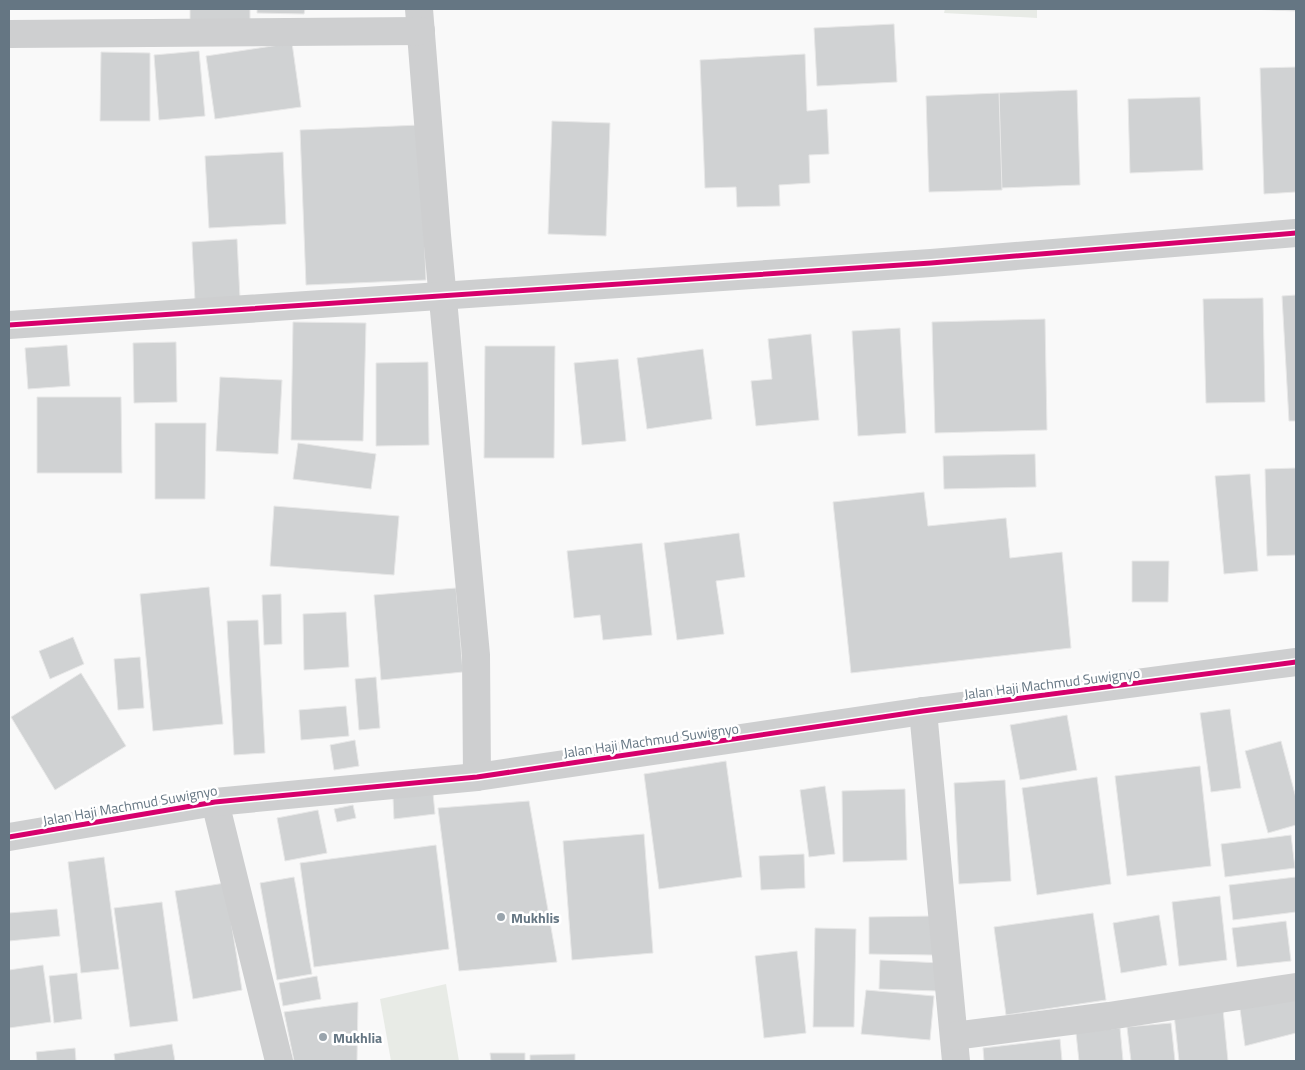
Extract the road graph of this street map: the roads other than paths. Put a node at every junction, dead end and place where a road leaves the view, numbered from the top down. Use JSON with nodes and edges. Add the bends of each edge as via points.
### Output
{"nodes":[{"id":1,"x":420,"y":20,"type":"edge"},
{"id":2,"x":9,"y":34,"type":"edge"},
{"id":3,"x":1296,"y":233,"type":"edge"},
{"id":4,"x":442,"y":297,"type":"junction"},
{"id":5,"x":9,"y":325,"type":"edge"},
{"id":6,"x":1296,"y":662,"type":"edge"},
{"id":7,"x":923,"y":711,"type":"junction"},
{"id":8,"x":477,"y":777,"type":"junction"},
{"id":9,"x":215,"y":802,"type":"junction"},
{"id":10,"x":9,"y":837,"type":"edge"},
{"id":11,"x":1296,"y":987,"type":"edge"},
{"id":12,"x":955,"y":1049,"type":"edge"},
{"id":13,"x":279,"y":1061,"type":"edge"}],
"edges":[{"from":1,"to":2,"type":"street"},
{"from":1,"to":4,"type":"street"},
{"from":3,"to":4,"type":"street","via":[[931,263]]},
{"from":4,"to":5,"type":"street"},
{"from":4,"to":8,"type":"street","via":[[476,655]]},
{"from":6,"to":7,"type":"street","name":"Jalan Haji Machmud Suwignyo"},
{"from":7,"to":8,"type":"street","name":"Jalan Haji Machmud Suwignyo"},
{"from":7,"to":12,"type":"street"},
{"from":8,"to":9,"type":"street","name":"Jalan Haji Machmud Suwignyo"},
{"from":9,"to":10,"type":"street","name":"Jalan Haji Machmud Suwignyo"},
{"from":9,"to":13,"type":"street"},
{"from":11,"to":12,"type":"street","via":[[1109,1016]]}]}
